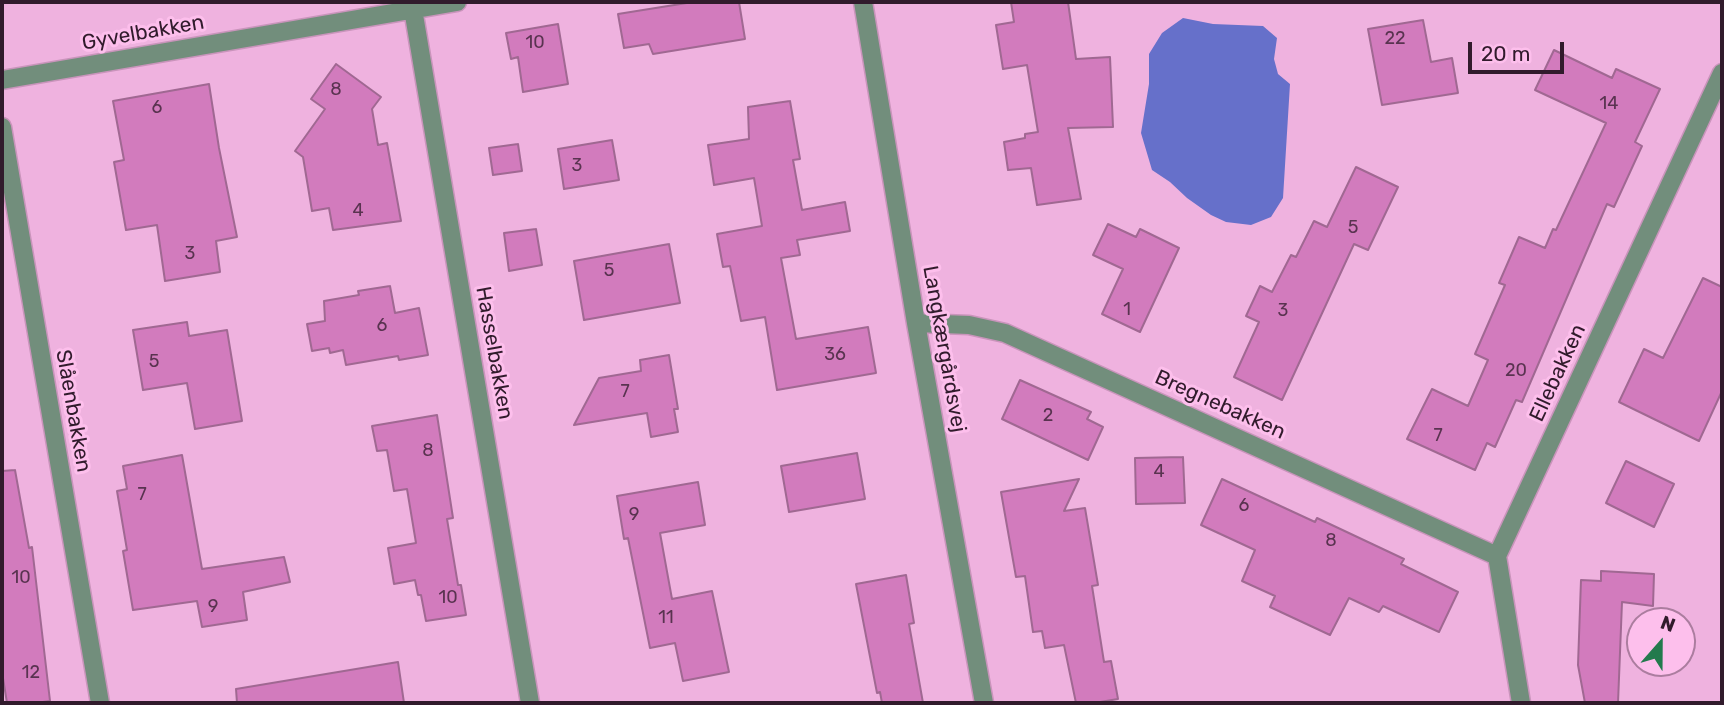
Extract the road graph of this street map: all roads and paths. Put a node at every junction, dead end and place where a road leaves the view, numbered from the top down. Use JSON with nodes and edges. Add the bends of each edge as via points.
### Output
{"nodes":[{"id":1,"x":457,"y":2,"type":"edge"},
{"id":2,"x":863,"y":2,"type":"edge"},
{"id":3,"x":412,"y":9,"type":"junction"},
{"id":4,"x":1722,"y":73,"type":"edge"},
{"id":5,"x":2,"y":80,"type":"edge"},
{"id":6,"x":2,"y":127,"type":"edge"},
{"id":7,"x":916,"y":323,"type":"junction"},
{"id":8,"x":1497,"y":556,"type":"junction"},
{"id":9,"x":100,"y":703,"type":"edge"},
{"id":10,"x":530,"y":703,"type":"edge"},
{"id":11,"x":984,"y":703,"type":"edge"},
{"id":12,"x":1521,"y":703,"type":"edge"}],
"edges":[{"from":1,"to":3,"type":"street","name":"Gyvelbakken"},
{"from":2,"to":7,"type":"street","name":"Langkærgårdsvej"},
{"from":3,"to":5,"type":"street","name":"Gyvelbakken"},
{"from":3,"to":10,"type":"street","name":"Hasselbakken"},
{"from":4,"to":8,"type":"street","name":"Ellebakken"},
{"from":6,"to":9,"type":"street","name":"Slåenbakken"},
{"from":7,"to":8,"type":"street","name":"Bregnebakken","via":[[969,325],[1005,333]]},
{"from":7,"to":11,"type":"street","name":"Langkærgårdsvej"},
{"from":8,"to":12,"type":"street"}]}
